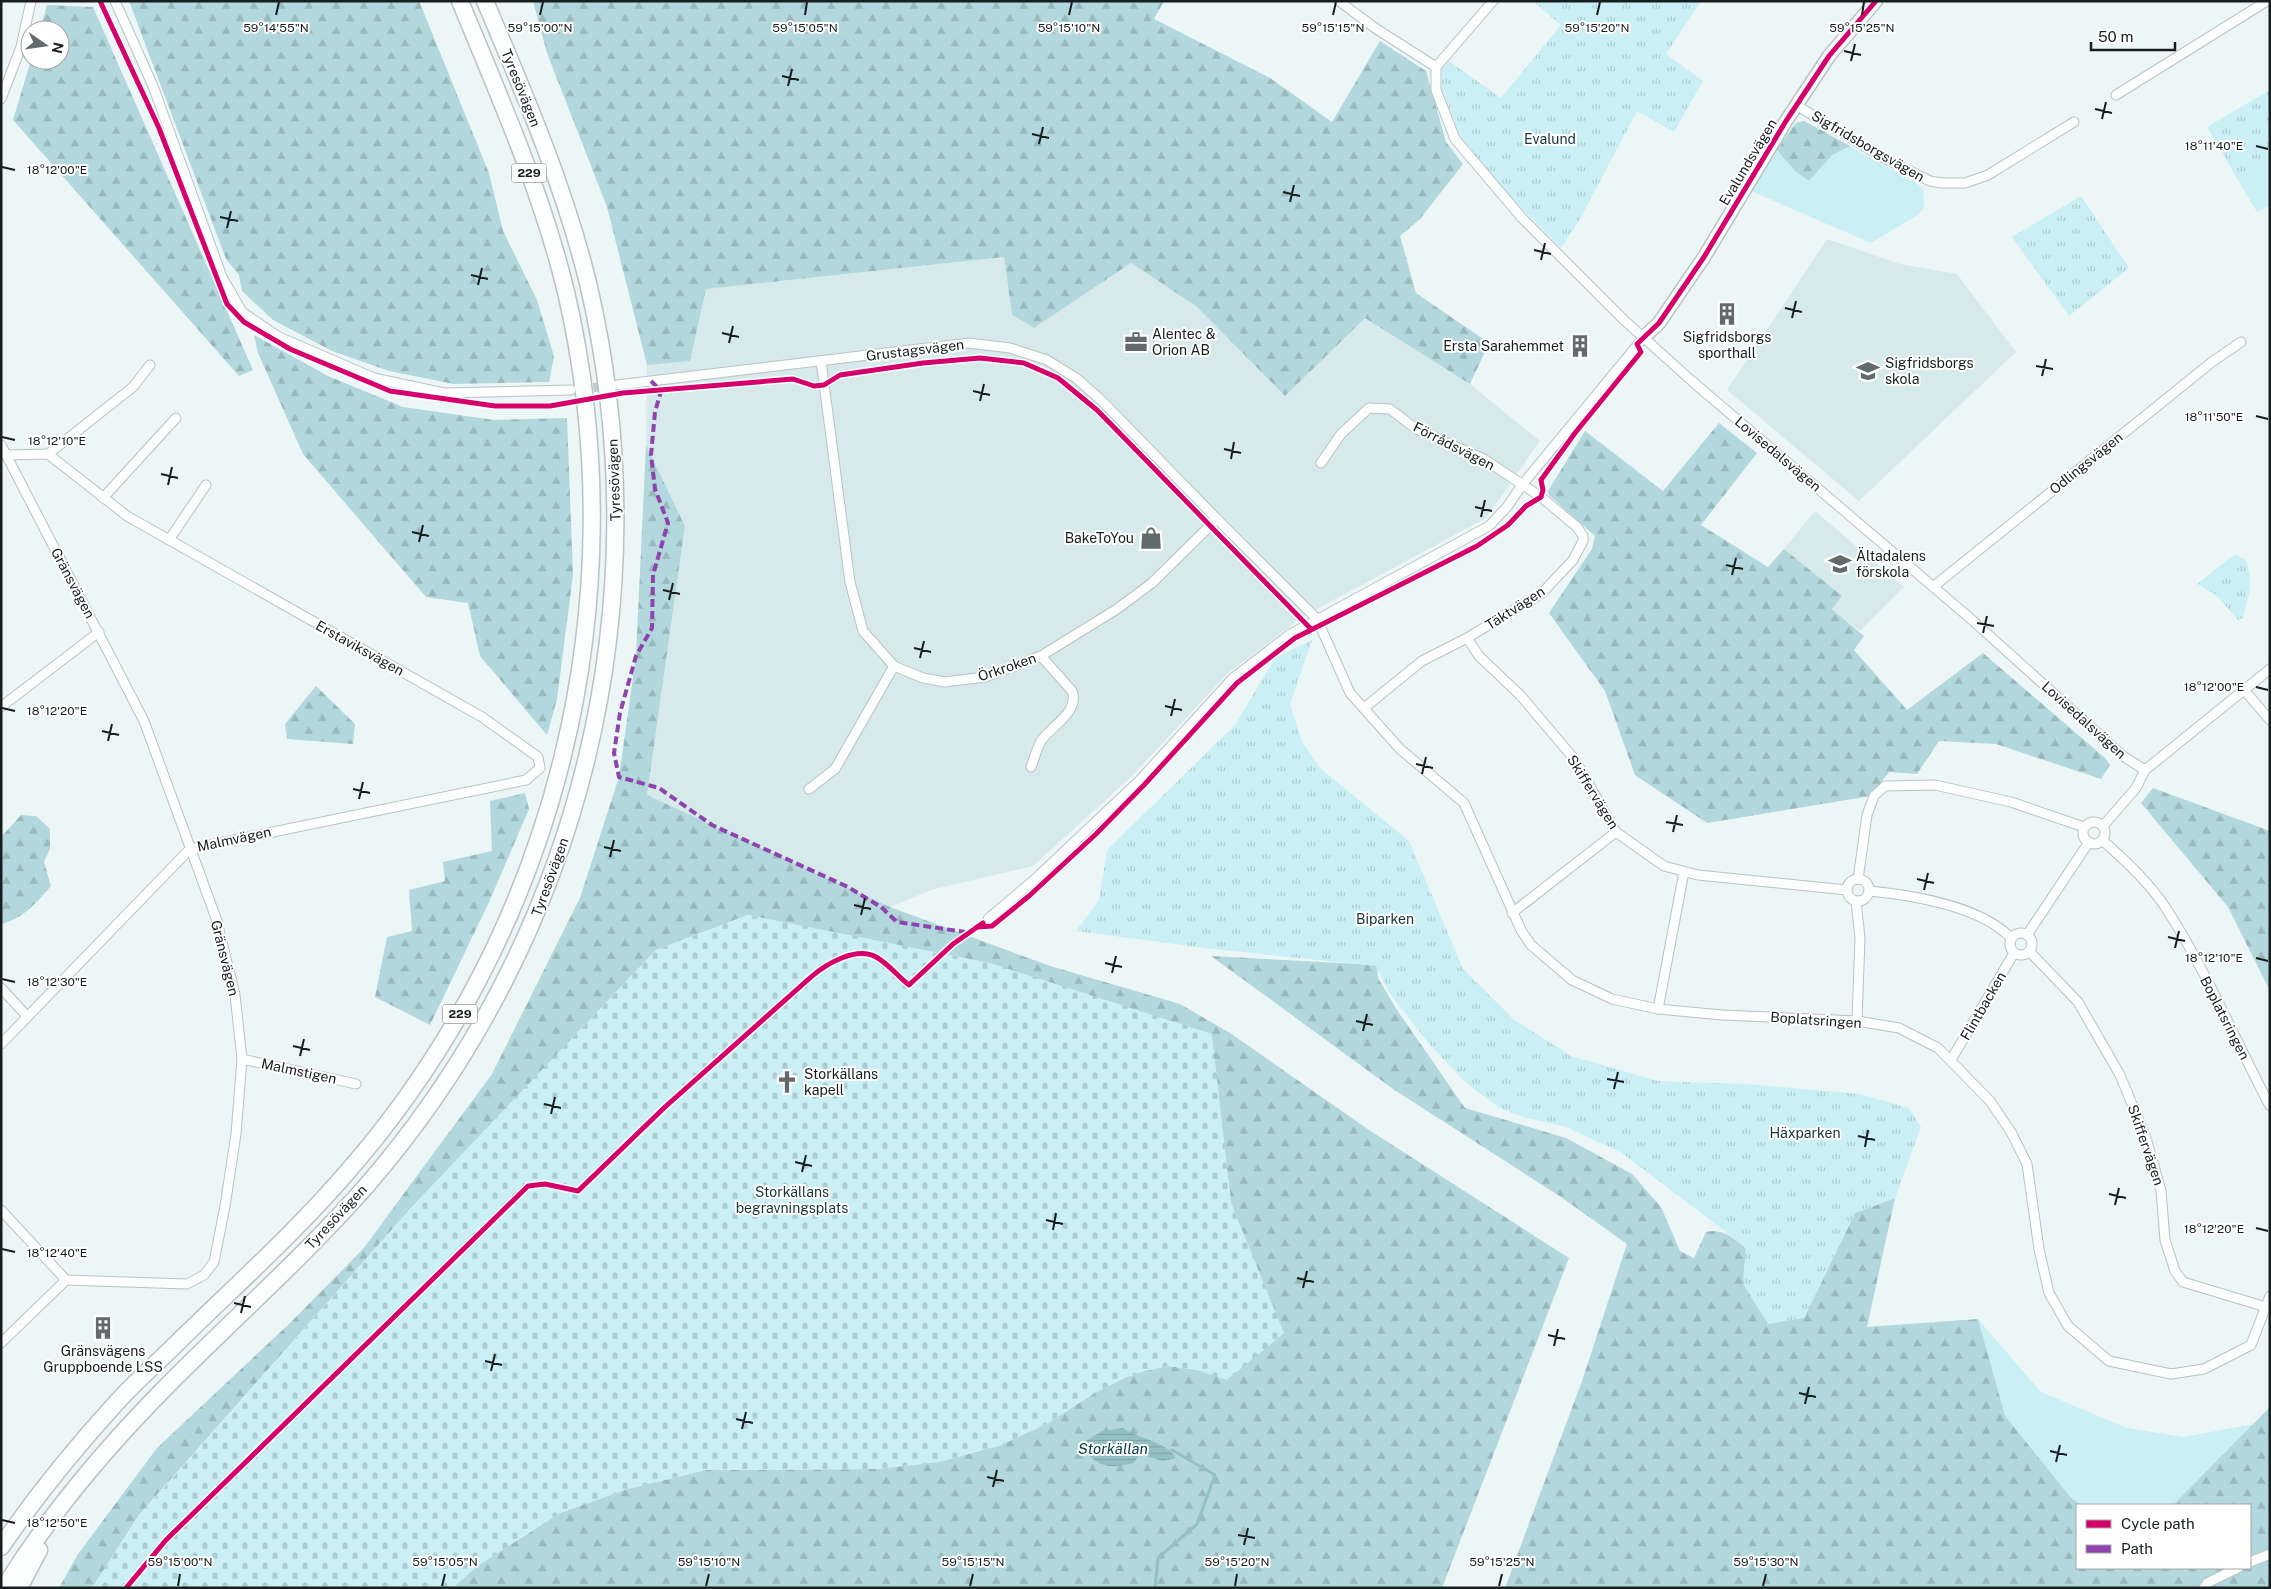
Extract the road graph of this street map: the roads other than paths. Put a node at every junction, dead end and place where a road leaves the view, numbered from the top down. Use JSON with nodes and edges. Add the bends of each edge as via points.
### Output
{"nodes":[{"id":1,"x":31,"y":1,"type":"edge"},
{"id":2,"x":115,"y":1,"type":"edge"},
{"id":3,"x":460,"y":1,"type":"edge"},
{"id":4,"x":485,"y":1,"type":"edge"},
{"id":5,"x":1339,"y":1,"type":"edge"},
{"id":6,"x":1494,"y":1,"type":"edge"},
{"id":7,"x":1876,"y":1,"type":"edge"},
{"id":8,"x":2267,"y":1,"type":"edge"},
{"id":9,"x":1436,"y":67,"type":"junction"},
{"id":10,"x":2116,"y":95,"type":"dead end"},
{"id":11,"x":1,"y":99,"type":"edge"},
{"id":12,"x":1796,"y":105,"type":"junction"},
{"id":13,"x":2074,"y":122,"type":"dead end"},
{"id":14,"x":1644,"y":338,"type":"junction"},
{"id":15,"x":2241,"y":342,"type":"dead end"},
{"id":16,"x":821,"y":361,"type":"junction"},
{"id":17,"x":150,"y":365,"type":"dead end"},
{"id":18,"x":617,"y":385,"type":"tunnel mouth"},
{"id":19,"x":571,"y":390,"type":"tunnel mouth"},
{"id":20,"x":176,"y":418,"type":"dead end"},
{"id":21,"x":1,"y":445,"type":"edge"},
{"id":22,"x":48,"y":454,"type":"junction"},
{"id":23,"x":6,"y":455,"type":"junction"},
{"id":24,"x":1322,"y":463,"type":"dead end"},
{"id":25,"x":206,"y":484,"type":"dead end"},
{"id":26,"x":1522,"y":485,"type":"junction"},
{"id":27,"x":103,"y":498,"type":"junction"},
{"id":28,"x":1217,"y":520,"type":"junction"},
{"id":29,"x":169,"y":540,"type":"junction"},
{"id":30,"x":1933,"y":587,"type":"junction"},
{"id":31,"x":1317,"y":619,"type":"junction"},
{"id":32,"x":99,"y":632,"type":"junction"},
{"id":33,"x":1467,"y":638,"type":"junction"},
{"id":34,"x":1041,"y":656,"type":"junction"},
{"id":35,"x":894,"y":666,"type":"junction"},
{"id":36,"x":2270,"y":669,"type":"edge"},
{"id":37,"x":2244,"y":690,"type":"junction"},
{"id":38,"x":1,"y":707,"type":"edge"},
{"id":39,"x":1364,"y":708,"type":"junction"},
{"id":40,"x":2270,"y":720,"type":"edge"},
{"id":41,"x":1031,"y":766,"type":"dead end"},
{"id":42,"x":540,"y":768,"type":"joint"},
{"id":43,"x":2145,"y":770,"type":"junction"},
{"id":44,"x":809,"y":790,"type":"dead end"},
{"id":45,"x":2103,"y":826,"type":"junction"},
{"id":46,"x":2084,"y":827,"type":"junction"},
{"id":47,"x":1616,"y":832,"type":"junction"},
{"id":48,"x":2102,"y":840,"type":"junction"},
{"id":49,"x":2088,"y":842,"type":"junction"},
{"id":50,"x":190,"y":848,"type":"junction"},
{"id":51,"x":1684,"y":872,"type":"junction"},
{"id":52,"x":1858,"y":879,"type":"junction"},
{"id":53,"x":1847,"y":890,"type":"junction"},
{"id":54,"x":1869,"y":891,"type":"junction"},
{"id":55,"x":1856,"y":900,"type":"junction"},
{"id":56,"x":1512,"y":913,"type":"junction"},
{"id":57,"x":988,"y":919,"type":"dead end"},
{"id":58,"x":2027,"y":935,"type":"junction"},
{"id":59,"x":2011,"y":938,"type":"junction"},
{"id":60,"x":2029,"y":951,"type":"junction"},
{"id":61,"x":2014,"y":953,"type":"junction"},
{"id":62,"x":1,"y":988,"type":"edge"},
{"id":63,"x":1658,"y":1009,"type":"junction"},
{"id":64,"x":27,"y":1016,"type":"junction"},
{"id":65,"x":1857,"y":1021,"type":"junction"},
{"id":66,"x":1,"y":1044,"type":"edge"},
{"id":67,"x":242,"y":1059,"type":"junction"},
{"id":68,"x":1951,"y":1060,"type":"junction"},
{"id":69,"x":356,"y":1084,"type":"dead end"},
{"id":70,"x":2270,"y":1106,"type":"edge"},
{"id":71,"x":1,"y":1210,"type":"edge"},
{"id":72,"x":66,"y":1280,"type":"junction"},
{"id":73,"x":2270,"y":1296,"type":"edge"},
{"id":74,"x":2266,"y":1307,"type":"junction"},
{"id":75,"x":1,"y":1343,"type":"edge"},
{"id":76,"x":71,"y":1492,"type":"junction"},
{"id":77,"x":1,"y":1548,"type":"edge"},
{"id":78,"x":2270,"y":1554,"type":"edge"},
{"id":79,"x":2251,"y":1562,"type":"edge"},
{"id":80,"x":2236,"y":1569,"type":"edge"},
{"id":81,"x":4,"y":1588,"type":"edge"},
{"id":82,"x":19,"y":1588,"type":"edge"},
{"id":83,"x":2204,"y":1588,"type":"edge"}],
"edges":[{"from":1,"to":11,"type":"street","via":[[21,47]]},
{"from":2,"to":19,"type":"street","via":[[153,86],[222,276],[242,312],[279,338],[374,378],[444,393]]},
{"from":3,"to":77,"type":"highway","name":"Tyresövägen","number":"229","via":[[520,149],[553,244],[575,333],[589,430],[592,534],[588,619],[574,712],[554,794],[526,877],[491,956],[453,1027],[389,1122],[308,1215],[119,1399],[53,1476]]},
{"from":4,"to":76,"type":"highway","name":"Tyresövägen","number":"229","via":[[555,172],[575,234],[598,329],[608,394],[616,492],[613,596],[598,713],[577,798],[548,883],[490,1010],[405,1140],[328,1228],[164,1389]]},
{"from":5,"to":9,"type":"street"},
{"from":6,"to":9,"type":"street"},
{"from":7,"to":12,"type":"street","name":"Evalundsvägen","via":[[1829,56]]},
{"from":8,"to":10,"type":"street"},
{"from":9,"to":14,"type":"street","name":"Lovisedalsvägen","via":[[1436,90],[1455,139],[1522,218]]},
{"from":12,"to":13,"type":"street","name":"Sigfridsborgsvägen","via":[[1897,164],[1930,181],[1942,183],[1965,183],[1988,175]]},
{"from":12,"to":14,"type":"street","name":"Evalundsvägen","via":[[1704,257],[1659,323]]},
{"from":14,"to":26,"type":"street"},
{"from":14,"to":30,"type":"street","name":"Lovisedalsvägen"},
{"from":15,"to":30,"type":"street","name":"Odlingsvägen"},
{"from":16,"to":18,"type":"street","name":"Grustagsvägen"},
{"from":16,"to":28,"type":"street","name":"Grustagsvägen","via":[[970,343],[1010,348],[1047,360],[1102,400]]},
{"from":16,"to":35,"type":"street","name":"Örkroken","via":[[850,582],[863,631]]},
{"from":17,"to":22,"type":"street","via":[[133,387]]},
{"from":20,"to":27,"type":"street"},
{"from":21,"to":23,"type":"street","name":"Gränsvägen"},
{"from":22,"to":23,"type":"street"},
{"from":22,"to":27,"type":"street","name":"Erstaviksvägen"},
{"from":23,"to":32,"type":"street","name":"Gränsvägen"},
{"from":24,"to":26,"type":"street","name":"Förrådsvägen","via":[[1341,434],[1369,408],[1390,409],[1416,429],[1484,459]]},
{"from":25,"to":29,"type":"street"},
{"from":26,"to":31,"type":"street","via":[[1488,526]]},
{"from":26,"to":33,"type":"street","name":"Täktvägen","via":[[1576,527],[1583,541],[1573,560],[1542,593]]},
{"from":27,"to":29,"type":"street","name":"Erstaviksvägen"},
{"from":28,"to":31,"type":"street","name":"Grustagsvägen"},
{"from":28,"to":34,"type":"street","name":"Örkroken","via":[[1152,583]]},
{"from":29,"to":42,"type":"street","name":"Erstaviksvägen","via":[[482,717],[538,756]]},
{"from":30,"to":43,"type":"street","name":"Lovisedalsvägen","via":[[2102,738]]},
{"from":31,"to":39,"type":"street","name":"Boplatsringen","via":[[1350,693]]},
{"from":31,"to":57,"type":"street","via":[[1289,635],[1232,678],[1140,780],[1030,884]]},
{"from":32,"to":38,"type":"street"},
{"from":32,"to":50,"type":"street","name":"Gränsvägen","via":[[144,721]]},
{"from":33,"to":39,"type":"street","name":"Täktvägen","via":[[1422,661]]},
{"from":33,"to":47,"type":"street","name":"Skiffervägen","via":[[1575,760]]},
{"from":34,"to":35,"type":"street","name":"Örkroken","via":[[985,677],[945,682],[923,678]]},
{"from":34,"to":41,"type":"street","via":[[1072,691],[1075,699],[1072,707],[1041,741]]},
{"from":35,"to":44,"type":"street","via":[[835,769]]},
{"from":36,"to":37,"type":"street"},
{"from":37,"to":40,"type":"street"},
{"from":37,"to":43,"type":"street"},
{"from":39,"to":56,"type":"street","name":"Boplatsringen","via":[[1400,749],[1464,803]]},
{"from":42,"to":50,"type":"street","name":"Malmvägen","via":[[526,780]]},
{"from":43,"to":45,"type":"street","via":[[2136,788]]},
{"from":45,"to":46,"type":"street","via":[[2094,822]]},
{"from":45,"to":48,"type":"street","via":[[2105,834]]},
{"from":46,"to":49,"type":"street"},
{"from":46,"to":52,"type":"street","via":[[2011,802],[1935,784],[1885,786],[1874,796],[1867,815]]},
{"from":47,"to":51,"type":"street","name":"Skiffervägen","via":[[1664,866]]},
{"from":47,"to":56,"type":"street"},
{"from":48,"to":49,"type":"street"},
{"from":48,"to":70,"type":"street","name":"Boplatsringen","via":[[2128,863],[2169,912]]},
{"from":49,"to":58,"type":"street"},
{"from":50,"to":64,"type":"street","name":"Malmvägen"},
{"from":50,"to":67,"type":"street","name":"Gränsvägen","via":[[217,921],[233,986]]},
{"from":51,"to":53,"type":"street","name":"Skiffervägen"},
{"from":51,"to":63,"type":"street"},
{"from":52,"to":53,"type":"street","via":[[1851,882]]},
{"from":52,"to":54,"type":"street","via":[[1864,881]]},
{"from":53,"to":55,"type":"street"},
{"from":54,"to":55,"type":"street","via":[[1863,899]]},
{"from":54,"to":59,"type":"street","via":[[1910,895],[1952,907],[1989,922]]},
{"from":55,"to":65,"type":"street","via":[[1860,938]]},
{"from":56,"to":63,"type":"street","name":"Boplatsringen","via":[[1531,945],[1572,980],[1612,999]]},
{"from":58,"to":59,"type":"street","via":[[2016,933]]},
{"from":58,"to":60,"type":"street","via":[[2031,941]]},
{"from":59,"to":61,"type":"street","via":[[2010,948]]},
{"from":60,"to":61,"type":"street"},
{"from":60,"to":74,"type":"street","name":"Skiffervägen","via":[[2078,1002],[2120,1075],[2146,1138],[2161,1191],[2165,1240],[2175,1271],[2184,1282]]},
{"from":61,"to":68,"type":"street","name":"Flintbacken"},
{"from":62,"to":64,"type":"street"},
{"from":63,"to":65,"type":"street","name":"Boplatsringen"},
{"from":64,"to":66,"type":"street","name":"Malmvägen"},
{"from":65,"to":68,"type":"street","name":"Boplatsringen","via":[[1899,1028],[1938,1048]]},
{"from":67,"to":69,"type":"street","name":"Malmstigen"},
{"from":67,"to":72,"type":"street","name":"Gränsvägen","via":[[226,1206],[212,1266],[188,1284]]},
{"from":68,"to":74,"type":"street","name":"Boplatsringen","via":[[1990,1101],[2027,1164],[2039,1249],[2050,1293],[2068,1326],[2109,1361],[2170,1374],[2204,1370],[2251,1345]]},
{"from":71,"to":72,"type":"street"},
{"from":72,"to":75,"type":"street"},
{"from":73,"to":74,"type":"street","name":"Boplatsringen"},
{"from":76,"to":81,"type":"highway","name":"Tyresövägen","number":"229"},
{"from":76,"to":82,"type":"highway"},
{"from":78,"to":79,"type":"street"},
{"from":80,"to":83,"type":"street"}]}
